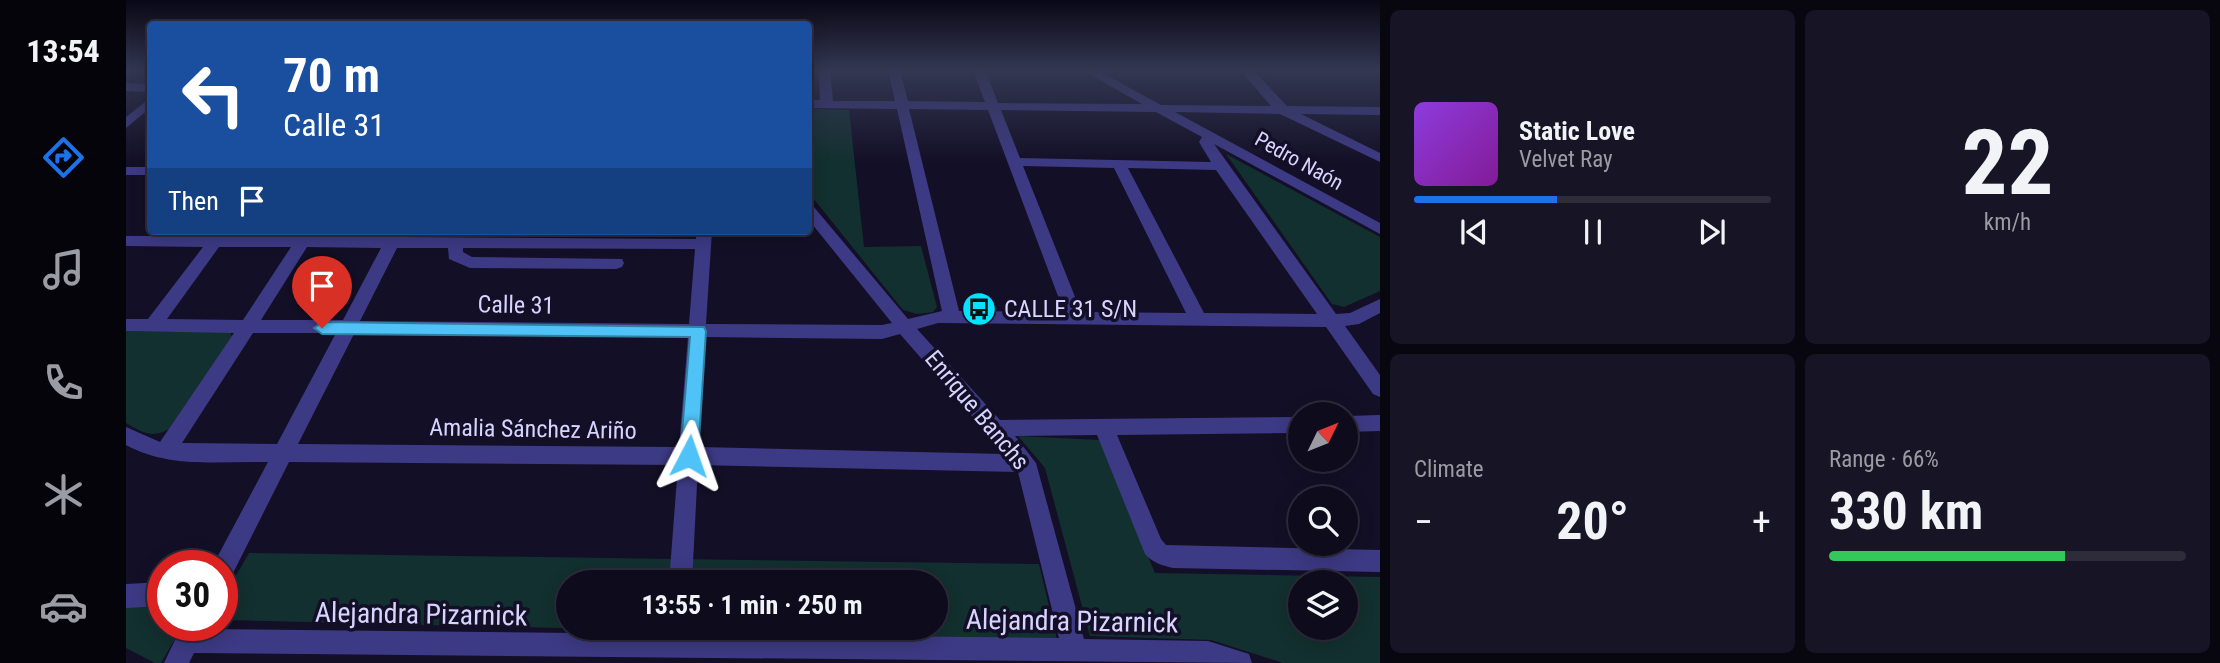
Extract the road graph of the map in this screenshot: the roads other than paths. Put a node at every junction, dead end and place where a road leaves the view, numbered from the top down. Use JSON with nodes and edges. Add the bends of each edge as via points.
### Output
{"nodes":[{"id":1,"x":827,"y":101,"type":"edge"},
{"id":2,"x":900,"y":101,"type":"edge"},
{"id":3,"x":990,"y":101,"type":"edge"},
{"id":4,"x":1144,"y":101,"type":"edge"},
{"id":5,"x":1275,"y":101,"type":"edge"},
{"id":6,"x":812,"y":104,"type":"edge"},
{"id":7,"x":827,"y":104,"type":"junction"},
{"id":8,"x":147,"y":105,"type":"edge"},
{"id":9,"x":901,"y":106,"type":"junction"},
{"id":10,"x":992,"y":107,"type":"junction"},
{"id":11,"x":1161,"y":110,"type":"junction"},
{"id":12,"x":1285,"y":111,"type":"junction"},
{"id":13,"x":1380,"y":111,"type":"edge"},
{"id":14,"x":126,"y":124,"type":"edge"},
{"id":15,"x":1209,"y":136,"type":"junction"},
{"id":16,"x":1380,"y":158,"type":"edge"},
{"id":17,"x":1015,"y":162,"type":"junction"},
{"id":18,"x":1119,"y":165,"type":"junction"},
{"id":19,"x":1220,"y":166,"type":"junction"},
{"id":20,"x":126,"y":171,"type":"edge"},
{"id":21,"x":147,"y":171,"type":"edge"},
{"id":22,"x":812,"y":214,"type":"edge"},
{"id":23,"x":1380,"y":229,"type":"edge"},
{"id":24,"x":219,"y":236,"type":"edge"},
{"id":25,"x":307,"y":236,"type":"edge"},
{"id":26,"x":395,"y":237,"type":"edge"},
{"id":27,"x":704,"y":237,"type":"edge"},
{"id":28,"x":126,"y":241,"type":"edge"},
{"id":29,"x":456,"y":243,"type":"junction"},
{"id":30,"x":616,"y":263,"type":"dead end"},
{"id":31,"x":1380,"y":305,"type":"edge"},
{"id":32,"x":952,"y":317,"type":"junction"},
{"id":33,"x":1075,"y":318,"type":"junction"},
{"id":34,"x":1198,"y":319,"type":"junction"},
{"id":35,"x":1334,"y":321,"type":"junction"},
{"id":36,"x":126,"y":325,"type":"edge"},
{"id":37,"x":153,"y":325,"type":"junction"},
{"id":38,"x":248,"y":326,"type":"junction"},
{"id":39,"x":904,"y":326,"type":"junction"},
{"id":40,"x":347,"y":328,"type":"junction"},
{"id":41,"x":698,"y":331,"type":"junction"},
{"id":42,"x":1380,"y":389,"type":"edge"},
{"id":43,"x":1380,"y":423,"type":"edge"},
{"id":44,"x":1358,"y":424,"type":"edge"},
{"id":45,"x":1288,"y":425,"type":"edge"},
{"id":46,"x":998,"y":428,"type":"junction"},
{"id":47,"x":1104,"y":428,"type":"junction"},
{"id":48,"x":126,"y":435,"type":"edge"},
{"id":49,"x":165,"y":452,"type":"junction"},
{"id":50,"x":283,"y":453,"type":"junction"},
{"id":51,"x":689,"y":456,"type":"junction"},
{"id":52,"x":1026,"y":463,"type":"junction"},
{"id":53,"x":233,"y":550,"type":"edge"},
{"id":54,"x":1380,"y":561,"type":"edge"},
{"id":55,"x":681,"y":570,"type":"edge"},
{"id":56,"x":147,"y":595,"type":"edge"},
{"id":57,"x":126,"y":596,"type":"edge"},
{"id":58,"x":238,"y":634,"type":"edge"},
{"id":59,"x":187,"y":641,"type":"edge"},
{"id":60,"x":684,"y":646,"type":"edge"},
{"id":61,"x":1077,"y":657,"type":"edge"},
{"id":62,"x":176,"y":663,"type":"edge"},
{"id":63,"x":1240,"y":663,"type":"edge"}],
"edges":[{"from":1,"to":7,"type":"street"},
{"from":2,"to":9,"type":"street"},
{"from":3,"to":10,"type":"street"},
{"from":4,"to":11,"type":"street","name":"Pedro Naón"},
{"from":5,"to":12,"type":"street"},
{"from":6,"to":7,"type":"street"},
{"from":7,"to":9,"type":"street"},
{"from":8,"to":14,"type":"street"},
{"from":9,"to":10,"type":"street"},
{"from":9,"to":32,"type":"street"},
{"from":10,"to":11,"type":"street"},
{"from":10,"to":17,"type":"street"},
{"from":11,"to":12,"type":"street"},
{"from":11,"to":15,"type":"street","name":"Pedro Naón"},
{"from":12,"to":13,"type":"street"},
{"from":12,"to":16,"type":"street"},
{"from":15,"to":19,"type":"street","via":[[1206,142]]},
{"from":15,"to":23,"type":"street","name":"Pedro Naón"},
{"from":17,"to":18,"type":"street"},
{"from":17,"to":33,"type":"street"},
{"from":18,"to":19,"type":"street"},
{"from":18,"to":34,"type":"street"},
{"from":19,"to":35,"type":"street"},
{"from":20,"to":21,"type":"street"},
{"from":22,"to":39,"type":"street","name":"Enrique Banchs"},
{"from":24,"to":25,"type":"street"},
{"from":24,"to":28,"type":"street"},
{"from":24,"to":37,"type":"street"},
{"from":25,"to":26,"type":"street"},
{"from":25,"to":38,"type":"street"},
{"from":26,"to":29,"type":"street"},
{"from":26,"to":40,"type":"street"},
{"from":27,"to":29,"type":"street"},
{"from":27,"to":41,"type":"street"},
{"from":29,"to":30,"type":"street","via":[[453,253],[470,262]]},
{"from":31,"to":35,"type":"street","name":"Calle 31","via":[[1353,319]]},
{"from":32,"to":33,"type":"street","name":"Calle 31"},
{"from":32,"to":39,"type":"street","name":"Calle 31","via":[[928,317]]},
{"from":33,"to":34,"type":"street","name":"Calle 31"},
{"from":34,"to":35,"type":"street","name":"Calle 31"},
{"from":35,"to":42,"type":"street"},
{"from":36,"to":37,"type":"street","name":"Calle 31"},
{"from":37,"to":38,"type":"street","name":"Calle 31"},
{"from":38,"to":40,"type":"street","name":"Calle 31"},
{"from":38,"to":49,"type":"street"},
{"from":39,"to":41,"type":"street","name":"Calle 31","via":[[882,332]]},
{"from":39,"to":46,"type":"street","name":"Enrique Banchs"},
{"from":40,"to":41,"type":"street","name":"Calle 31"},
{"from":40,"to":50,"type":"street"},
{"from":41,"to":51,"type":"street"},
{"from":43,"to":44,"type":"street"},
{"from":45,"to":47,"type":"street"},
{"from":46,"to":47,"type":"street"},
{"from":46,"to":52,"type":"street","name":"Enrique Banchs"},
{"from":47,"to":54,"type":"street","via":[[1160,554]]},
{"from":48,"to":49,"type":"street","name":"Amalia Sánchez Ariño"},
{"from":49,"to":50,"type":"street","name":"Amalia Sánchez Ariño"},
{"from":50,"to":51,"type":"street","name":"Amalia Sánchez Ariño"},
{"from":50,"to":53,"type":"street"},
{"from":51,"to":52,"type":"street","name":"Amalia Sánchez Ariño"},
{"from":51,"to":55,"type":"street"},
{"from":52,"to":61,"type":"street","name":"Enrique Banchs"},
{"from":56,"to":57,"type":"street"},
{"from":58,"to":60,"type":"street","name":"Alejandra Pizarnick"},
{"from":59,"to":62,"type":"street"},
{"from":60,"to":61,"type":"street","name":"Alejandra Pizarnick"},
{"from":61,"to":63,"type":"street","name":"Alejandra Pizarnick","via":[[1208,653]]}]}
